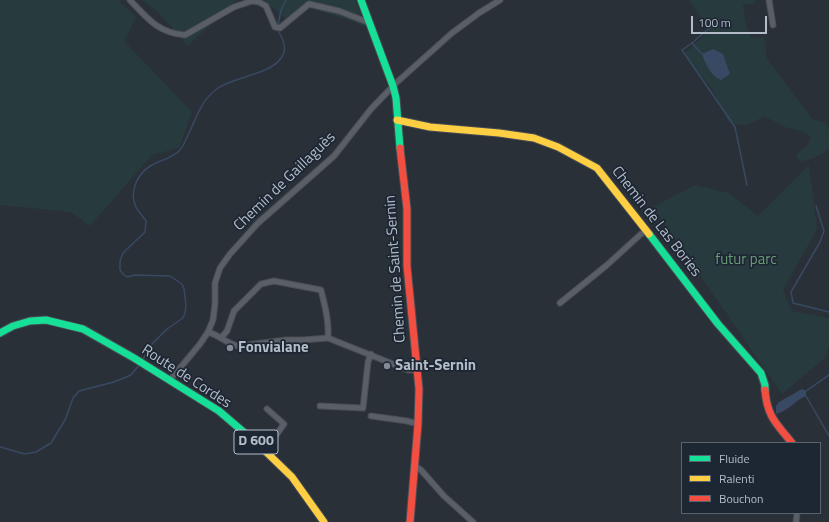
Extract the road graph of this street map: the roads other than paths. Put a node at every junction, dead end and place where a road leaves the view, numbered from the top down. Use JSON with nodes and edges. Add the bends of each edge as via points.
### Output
{"nodes":[{"id":1,"x":130,"y":0,"type":"edge"},
{"id":2,"x":361,"y":0,"type":"edge"},
{"id":3,"x":500,"y":0,"type":"edge"},
{"id":4,"x":769,"y":0,"type":"edge"},
{"id":5,"x":370,"y":23,"type":"junction"},
{"id":6,"x":773,"y":26,"type":"dead end"},
{"id":7,"x":393,"y":86,"type":"junction"},
{"id":8,"x":397,"y":120,"type":"junction"},
{"id":9,"x":647,"y":230,"type":"junction"},
{"id":10,"x":560,"y":303,"type":"dead end"},
{"id":11,"x":208,"y":332,"type":"junction"},
{"id":12,"x":0,"y":333,"type":"edge"},
{"id":13,"x":222,"y":338,"type":"junction"},
{"id":14,"x":328,"y":338,"type":"junction"},
{"id":15,"x":371,"y":354,"type":"junction"},
{"id":16,"x":417,"y":370,"type":"junction"},
{"id":17,"x":170,"y":380,"type":"junction"},
{"id":18,"x":320,"y":406,"type":"dead end"},
{"id":19,"x":267,"y":409,"type":"dead end"},
{"id":20,"x":371,"y":416,"type":"dead end"},
{"id":21,"x":418,"y":424,"type":"junction"},
{"id":22,"x":791,"y":442,"type":"edge"},
{"id":23,"x":265,"y":451,"type":"junction"},
{"id":24,"x":414,"y":465,"type":"junction"},
{"id":25,"x":324,"y":522,"type":"edge"},
{"id":26,"x":410,"y":522,"type":"edge"},
{"id":27,"x":473,"y":522,"type":"edge"}],
"edges":[{"from":1,"to":5,"type":"street","via":[[155,25],[165,31],[184,36],[234,8],[252,1],[266,6],[275,27],[280,28],[309,4],[339,11]]},
{"from":2,"to":5,"type":"street","name":"Chemin de Saint-Sernin"},
{"from":3,"to":7,"type":"street","name":"Chemin de Gaillaguès","via":[[452,33]]},
{"from":4,"to":6,"type":"street"},
{"from":5,"to":7,"type":"street","name":"Chemin de Saint-Sernin"},
{"from":7,"to":8,"type":"street","name":"Chemin de Saint-Sernin"},
{"from":7,"to":11,"type":"street","name":"Chemin de Gaillaguès","via":[[334,156],[258,223],[230,254],[220,268],[215,282],[213,320]]},
{"from":8,"to":9,"type":"street","name":"Chemin de Las Bories","via":[[413,125],[535,138],[552,144],[597,168]]},
{"from":8,"to":16,"type":"street","name":"Chemin de Saint-Sernin","via":[[407,209],[407,266]]},
{"from":9,"to":10,"type":"street"},
{"from":9,"to":22,"type":"street","name":"Chemin de Las Bories","via":[[734,345],[761,373],[770,415]]},
{"from":11,"to":13,"type":"street"},
{"from":11,"to":17,"type":"street","name":"Chemin de Gaillaguès"},
{"from":12,"to":17,"type":"street","name":"Route de Cordes","number":"D 600","via":[[19,324],[46,320],[83,329]]},
{"from":13,"to":14,"type":"street","via":[[238,346]]},
{"from":13,"to":14,"type":"street","via":[[234,311],[261,284],[274,281],[320,290],[329,327]]},
{"from":14,"to":15,"type":"street"},
{"from":15,"to":16,"type":"street","via":[[408,370]]},
{"from":15,"to":18,"type":"street","via":[[363,408]]},
{"from":16,"to":21,"type":"street","name":"Chemin de Saint-Sernin"},
{"from":17,"to":23,"type":"street","name":"Route de Cordes","number":"D 600","via":[[219,411]]},
{"from":19,"to":23,"type":"street","via":[[284,424]]},
{"from":20,"to":21,"type":"street"},
{"from":21,"to":24,"type":"street","name":"Chemin de Saint-Sernin"},
{"from":23,"to":25,"type":"street","name":"Route de Cordes","number":"D 600","via":[[292,477]]},
{"from":24,"to":26,"type":"street","name":"Chemin de Saint-Sernin"},
{"from":24,"to":27,"type":"street"}]}
